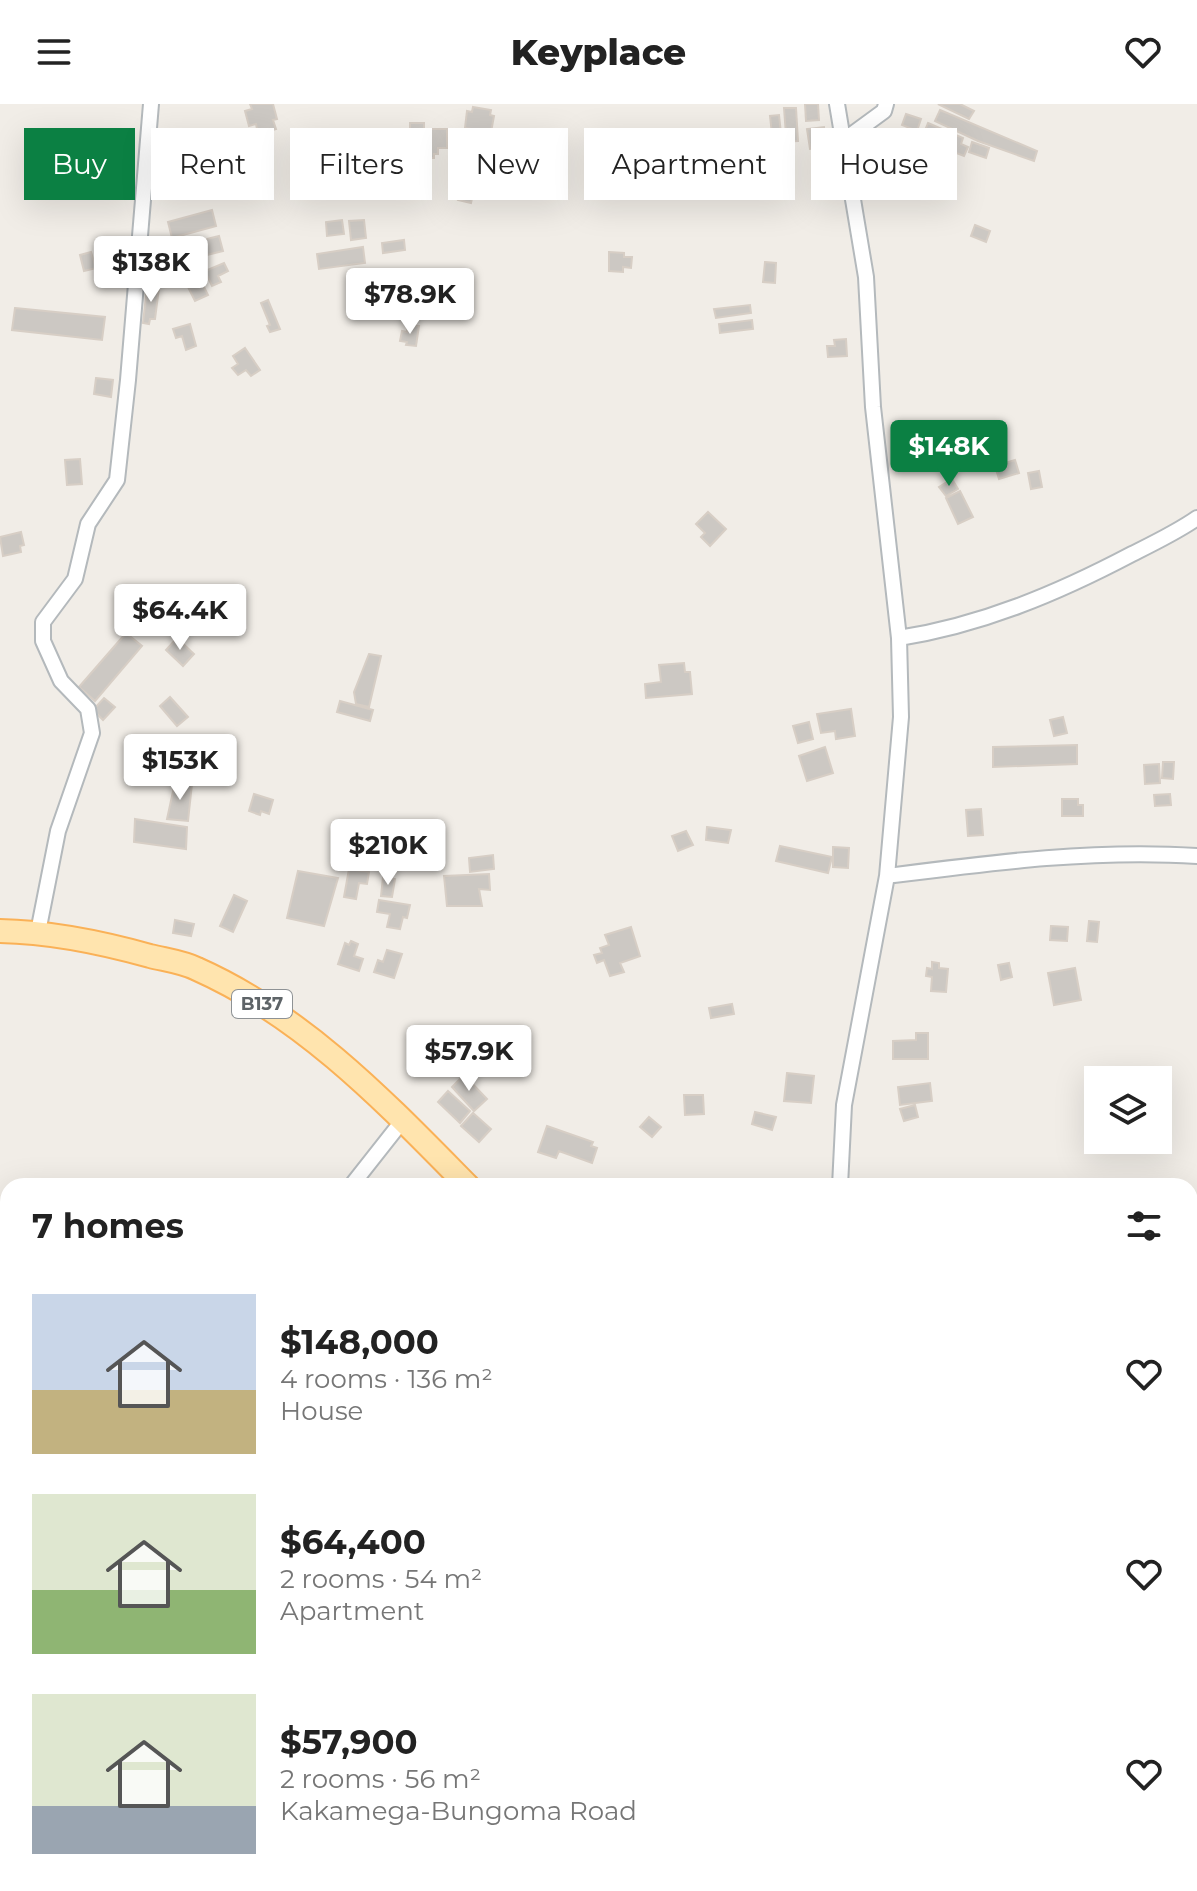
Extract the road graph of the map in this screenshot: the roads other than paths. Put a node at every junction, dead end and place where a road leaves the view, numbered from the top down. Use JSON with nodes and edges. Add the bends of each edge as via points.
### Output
{"nodes":[{"id":1,"x":151,"y":104,"type":"edge"},
{"id":2,"x":837,"y":104,"type":"edge"},
{"id":3,"x":886,"y":104,"type":"edge"},
{"id":4,"x":841,"y":128,"type":"edge"},
{"id":5,"x":861,"y":128,"type":"edge"},
{"id":6,"x":853,"y":200,"type":"edge"},
{"id":7,"x":1197,"y":518,"type":"edge"},
{"id":8,"x":899,"y":638,"type":"junction"},
{"id":9,"x":1197,"y":856,"type":"edge"},
{"id":10,"x":887,"y":876,"type":"junction"},
{"id":11,"x":0,"y":931,"type":"edge"},
{"id":12,"x":38,"y":932,"type":"junction"},
{"id":13,"x":403,"y":1120,"type":"junction"},
{"id":14,"x":357,"y":1178,"type":"edge"},
{"id":15,"x":460,"y":1178,"type":"edge"},
{"id":16,"x":840,"y":1178,"type":"edge"}],
"edges":[{"from":1,"to":12,"type":"street","via":[[117,480],[88,524],[75,579],[43,622],[43,641],[61,681],[88,709],[92,733],[58,831]]},
{"from":2,"to":4,"type":"street"},
{"from":3,"to":5,"type":"street"},
{"from":6,"to":8,"type":"street","via":[[866,277],[873,407]]},
{"from":7,"to":8,"type":"street","via":[[1039,599],[944,631]]},
{"from":8,"to":10,"type":"street","via":[[901,717]]},
{"from":9,"to":10,"type":"street","via":[[1087,856]]},
{"from":10,"to":16,"type":"street","via":[[844,1105]]},
{"from":11,"to":12,"type":"main road","number":"B137"},
{"from":12,"to":13,"type":"main road","number":"B137","via":[[97,941],[194,967],[236,987],[301,1030]]},
{"from":13,"to":14,"type":"street"},
{"from":13,"to":15,"type":"main road","number":"B137"}]}
